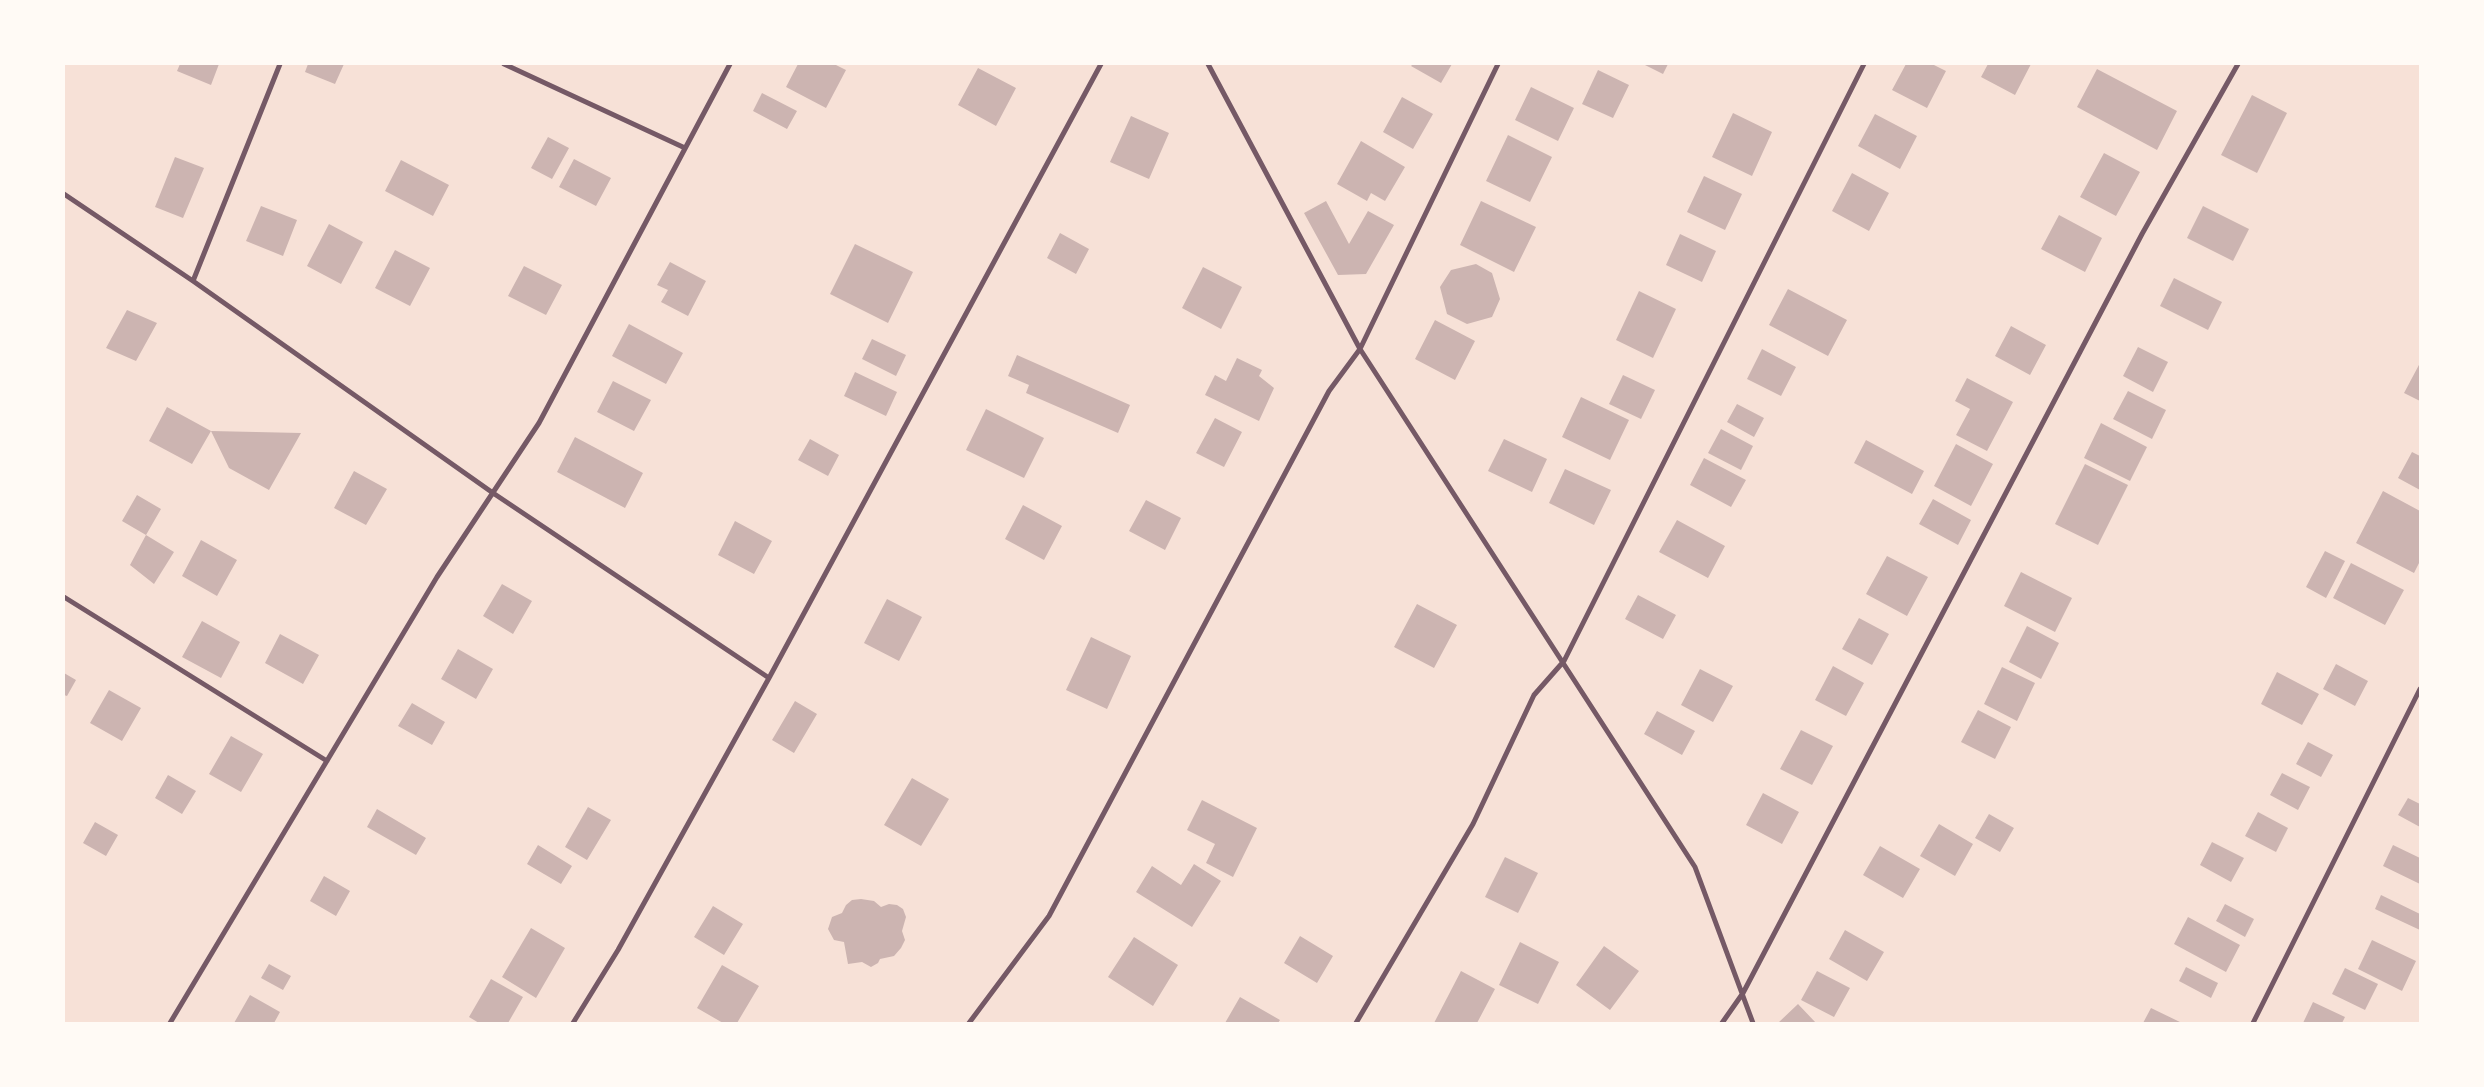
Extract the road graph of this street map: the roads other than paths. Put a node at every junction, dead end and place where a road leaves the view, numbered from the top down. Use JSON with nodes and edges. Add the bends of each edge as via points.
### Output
{"nodes":[{"id":1,"x":280,"y":64,"type":"edge"},
{"id":2,"x":504,"y":64,"type":"edge"},
{"id":3,"x":730,"y":64,"type":"edge"},
{"id":4,"x":1101,"y":64,"type":"edge"},
{"id":5,"x":1208,"y":64,"type":"edge"},
{"id":6,"x":1498,"y":64,"type":"edge"},
{"id":7,"x":1864,"y":64,"type":"edge"},
{"id":8,"x":2238,"y":64,"type":"edge"},
{"id":9,"x":685,"y":148,"type":"junction"},
{"id":10,"x":64,"y":194,"type":"edge"},
{"id":11,"x":193,"y":281,"type":"junction"},
{"id":12,"x":1360,"y":349,"type":"junction"},
{"id":13,"x":493,"y":493,"type":"junction"},
{"id":14,"x":64,"y":597,"type":"edge"},
{"id":15,"x":1564,"y":661,"type":"junction"},
{"id":16,"x":769,"y":678,"type":"junction"},
{"id":17,"x":2420,"y":689,"type":"edge"},
{"id":18,"x":327,"y":761,"type":"junction"},
{"id":19,"x":1742,"y":993,"type":"junction"},
{"id":20,"x":170,"y":1023,"type":"edge"},
{"id":21,"x":573,"y":1023,"type":"edge"},
{"id":22,"x":969,"y":1023,"type":"edge"},
{"id":23,"x":1356,"y":1023,"type":"edge"},
{"id":24,"x":1722,"y":1023,"type":"edge"},
{"id":25,"x":1753,"y":1023,"type":"edge"},
{"id":26,"x":2253,"y":1023,"type":"edge"}],
"edges":[{"from":1,"to":11,"type":"street"},
{"from":2,"to":9,"type":"street"},
{"from":3,"to":9,"type":"street"},
{"from":4,"to":16,"type":"street"},
{"from":5,"to":12,"type":"street"},
{"from":6,"to":12,"type":"street"},
{"from":7,"to":15,"type":"street"},
{"from":8,"to":19,"type":"street","via":[[2142,234]]},
{"from":9,"to":13,"type":"street","via":[[567,373]]},
{"from":10,"to":11,"type":"street"},
{"from":11,"to":13,"type":"street"},
{"from":12,"to":15,"type":"street"},
{"from":12,"to":22,"type":"street","via":[[1329,391],[1049,916]]},
{"from":13,"to":16,"type":"street"},
{"from":13,"to":18,"type":"street","via":[[437,577]]},
{"from":14,"to":18,"type":"street"},
{"from":15,"to":19,"type":"street","via":[[1695,867]]},
{"from":15,"to":23,"type":"street","via":[[1534,695],[1473,824]]},
{"from":16,"to":21,"type":"street","via":[[618,950]]},
{"from":17,"to":26,"type":"street"},
{"from":18,"to":20,"type":"street"},
{"from":19,"to":24,"type":"street"},
{"from":19,"to":25,"type":"street"}]}
